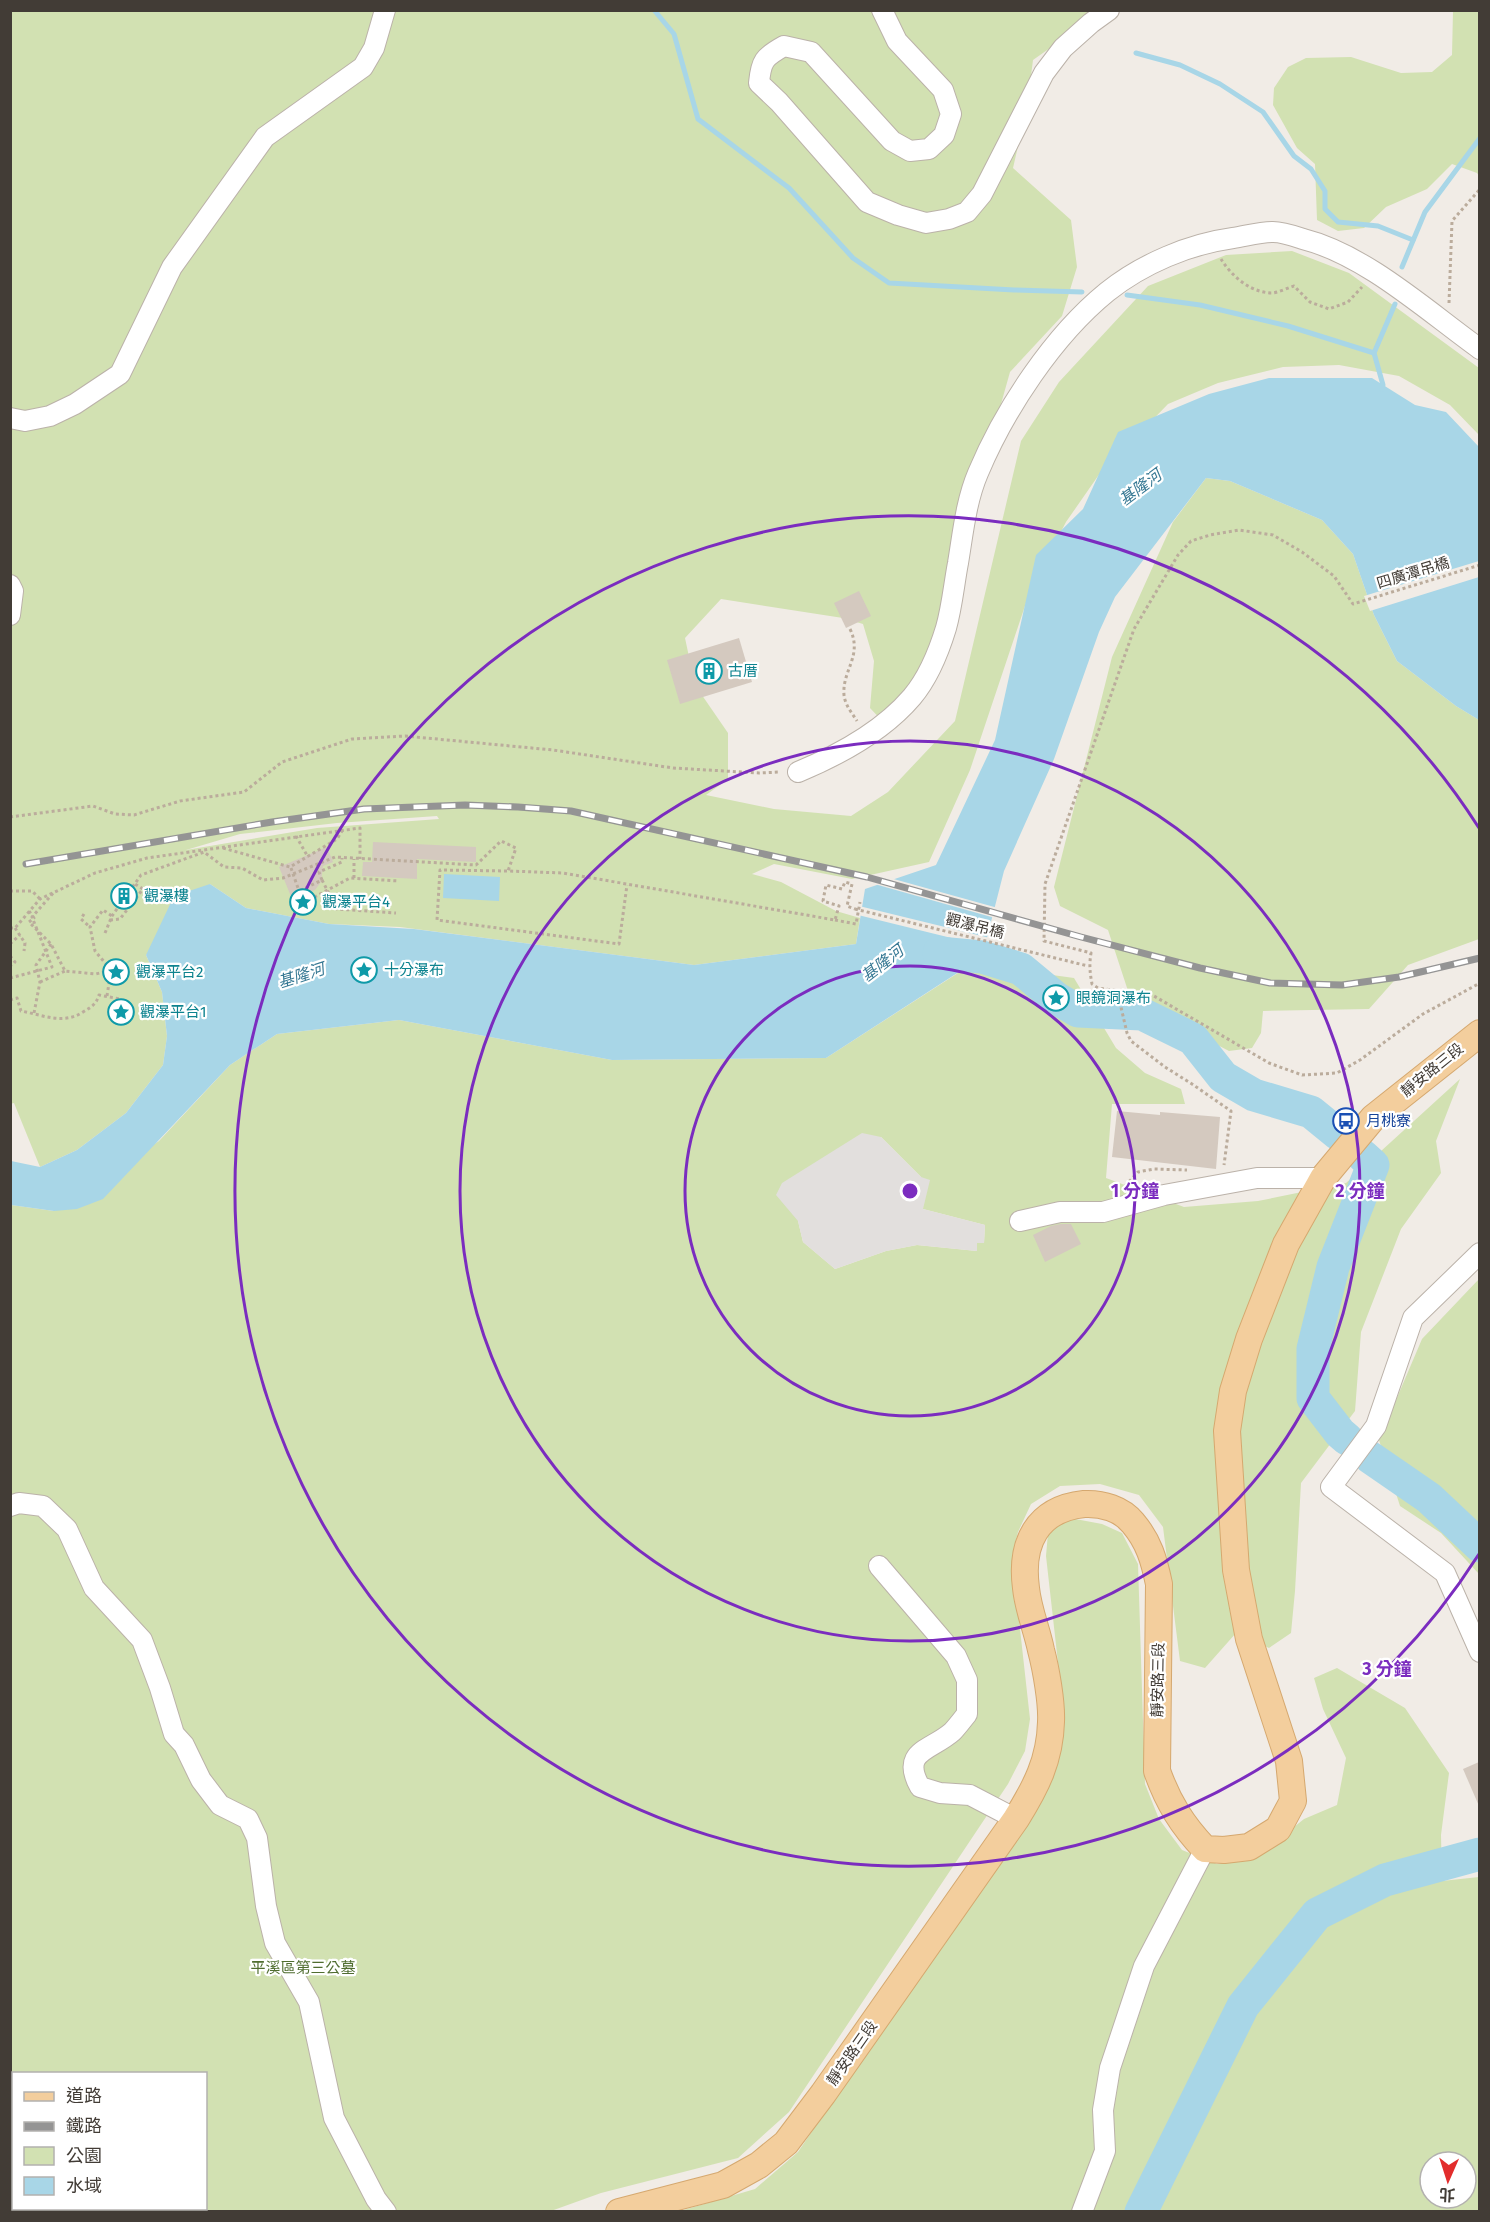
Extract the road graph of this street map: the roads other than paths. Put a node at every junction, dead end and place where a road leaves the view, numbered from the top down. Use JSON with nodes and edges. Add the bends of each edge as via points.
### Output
{"nodes":[{"id":1,"x":385,"y":10,"type":"edge"},
{"id":2,"x":882,"y":10,"type":"edge"},
{"id":3,"x":1109,"y":10,"type":"edge"},
{"id":4,"x":1479,"y":349,"type":"edge"},
{"id":5,"x":10,"y":418,"type":"edge"},
{"id":6,"x":10,"y":585,"type":"edge"},
{"id":7,"x":10,"y":615,"type":"edge"},
{"id":8,"x":798,"y":772,"type":"road end"},
{"id":9,"x":1479,"y":1033,"type":"edge"},
{"id":10,"x":1323,"y":1178,"type":"junction"},
{"id":11,"x":1020,"y":1221,"type":"dead end"},
{"id":12,"x":1479,"y":1253,"type":"edge"},
{"id":13,"x":10,"y":1506,"type":"edge"},
{"id":14,"x":879,"y":1566,"type":"dead end"},
{"id":15,"x":1479,"y":1652,"type":"edge"},
{"id":16,"x":1016,"y":1819,"type":"junction"},
{"id":17,"x":1205,"y":1849,"type":"junction"},
{"id":18,"x":386,"y":2211,"type":"edge"},
{"id":19,"x":619,"y":2211,"type":"edge"},
{"id":20,"x":1082,"y":2211,"type":"edge"}],
"edges":[{"from":1,"to":5,"type":"street","via":[[374,48],[363,67],[265,137],[172,267],[120,374],[50,416],[26,422]]},
{"from":2,"to":3,"type":"street","via":[[897,41],[943,90],[951,114],[944,135],[929,149],[910,151],[892,141],[811,52],[784,46],[769,54],[761,65],[759,83],[867,202],[926,223],[967,212],[982,194],[1044,73],[1064,48]]},
{"from":4,"to":8,"type":"street","via":[[1349,255],[1305,239],[1274,232],[1209,241],[1148,265],[1108,291],[1066,333],[1028,381],[999,429],[977,475],[966,515],[946,627],[934,660],[913,696],[867,735]]},
{"from":6,"to":7,"type":"street"},
{"from":9,"to":10,"type":"main road","name":"靜安路三段","via":[[1373,1118]]},
{"from":10,"to":11,"type":"street","via":[[1257,1178],[1164,1195],[1102,1212],[1060,1212]]},
{"from":10,"to":17,"type":"main road","name":"靜安路三段","via":[[1286,1244],[1249,1339],[1233,1391],[1227,1431],[1236,1569],[1249,1640],[1289,1761],[1293,1801],[1278,1829],[1249,1847]]},
{"from":12,"to":15,"type":"street","via":[[1413,1318],[1376,1426],[1331,1486],[1445,1573]]},
{"from":13,"to":18,"type":"street","via":[[43,1506],[67,1529],[94,1588],[142,1640],[174,1734],[184,1745],[201,1780],[220,1805],[248,1819],[257,1838],[275,1943],[309,2002],[334,2118]]},
{"from":14,"to":16,"type":"street","via":[[956,1656],[967,1680],[967,1714],[952,1732],[921,1750],[913,1763],[914,1777],[920,1787],[970,1795]]},
{"from":16,"to":17,"type":"main road","name":"靜安路三段","via":[[1034,1791],[1048,1754],[1052,1720],[1042,1653],[1026,1588],[1027,1550],[1034,1530],[1048,1516],[1068,1506],[1090,1504],[1126,1514],[1143,1534],[1154,1557],[1159,1584],[1157,1771],[1176,1815]]},
{"from":16,"to":19,"type":"main road","name":"靜安路三段","via":[[786,2143],[759,2165],[723,2185]]},
{"from":17,"to":20,"type":"street","via":[[1144,1966],[1110,2068],[1103,2110],[1105,2151]]}]}
